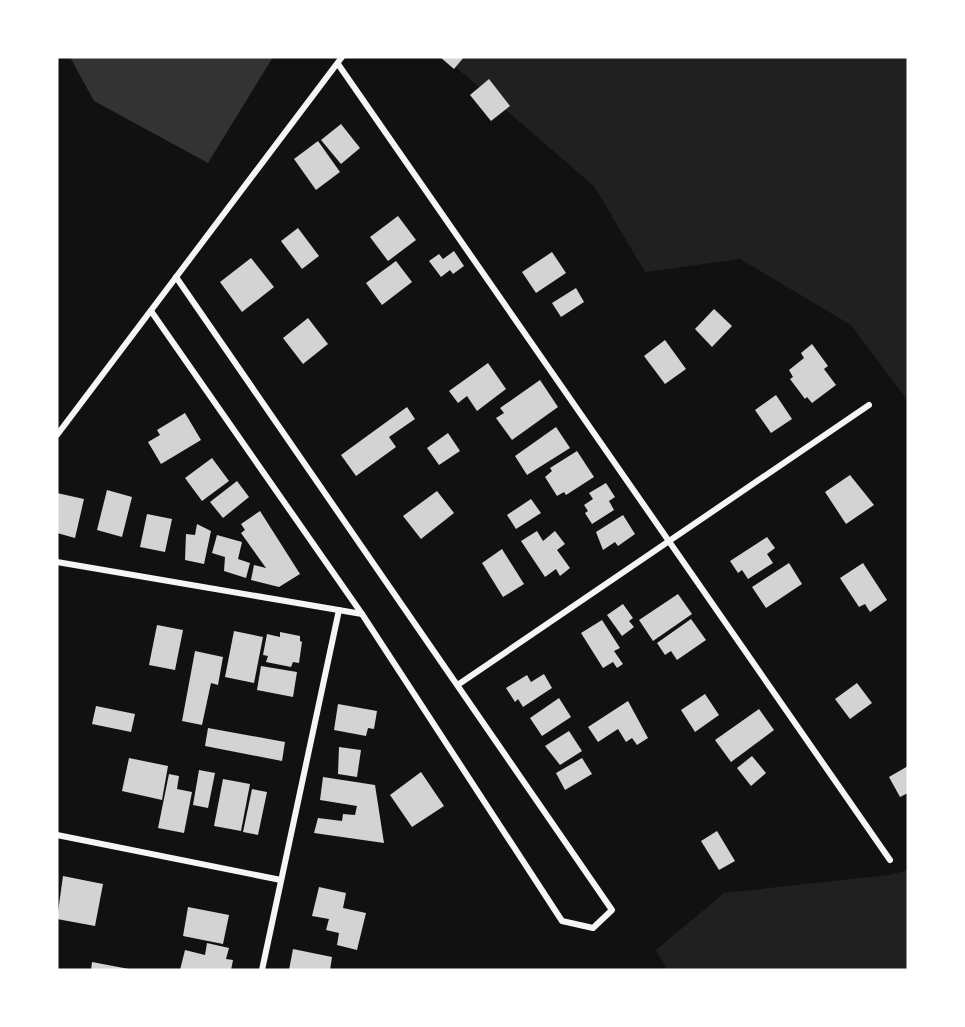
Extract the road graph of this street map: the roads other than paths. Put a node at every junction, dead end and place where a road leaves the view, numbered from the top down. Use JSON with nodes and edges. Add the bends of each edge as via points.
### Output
{"nodes":[{"id":1,"x":342,"y":57,"type":"edge"},
{"id":2,"x":338,"y":64,"type":"junction"},
{"id":3,"x":176,"y":277,"type":"junction"},
{"id":4,"x":151,"y":311,"type":"junction"},
{"id":5,"x":869,"y":405,"type":"dead end"},
{"id":6,"x":57,"y":435,"type":"edge"},
{"id":7,"x":669,"y":541,"type":"junction"},
{"id":8,"x":57,"y":562,"type":"edge"},
{"id":9,"x":339,"y":610,"type":"junction"},
{"id":10,"x":362,"y":614,"type":"junction"},
{"id":11,"x":459,"y":684,"type":"junction"},
{"id":12,"x":57,"y":835,"type":"edge"},
{"id":13,"x":890,"y":860,"type":"dead end"},
{"id":14,"x":281,"y":880,"type":"junction"},
{"id":15,"x":262,"y":970,"type":"edge"}],
"edges":[{"from":1,"to":2,"type":"street"},
{"from":2,"to":3,"type":"street"},
{"from":2,"to":7,"type":"street"},
{"from":3,"to":4,"type":"street"},
{"from":3,"to":11,"type":"street"},
{"from":4,"to":6,"type":"street"},
{"from":4,"to":10,"type":"street"},
{"from":5,"to":7,"type":"street"},
{"from":7,"to":11,"type":"street"},
{"from":7,"to":13,"type":"street"},
{"from":8,"to":9,"type":"street"},
{"from":9,"to":10,"type":"street"},
{"from":9,"to":14,"type":"street"},
{"from":10,"to":11,"type":"street","via":[[562,921],[593,928],[612,910]]},
{"from":12,"to":14,"type":"street"},
{"from":14,"to":15,"type":"street"}]}
